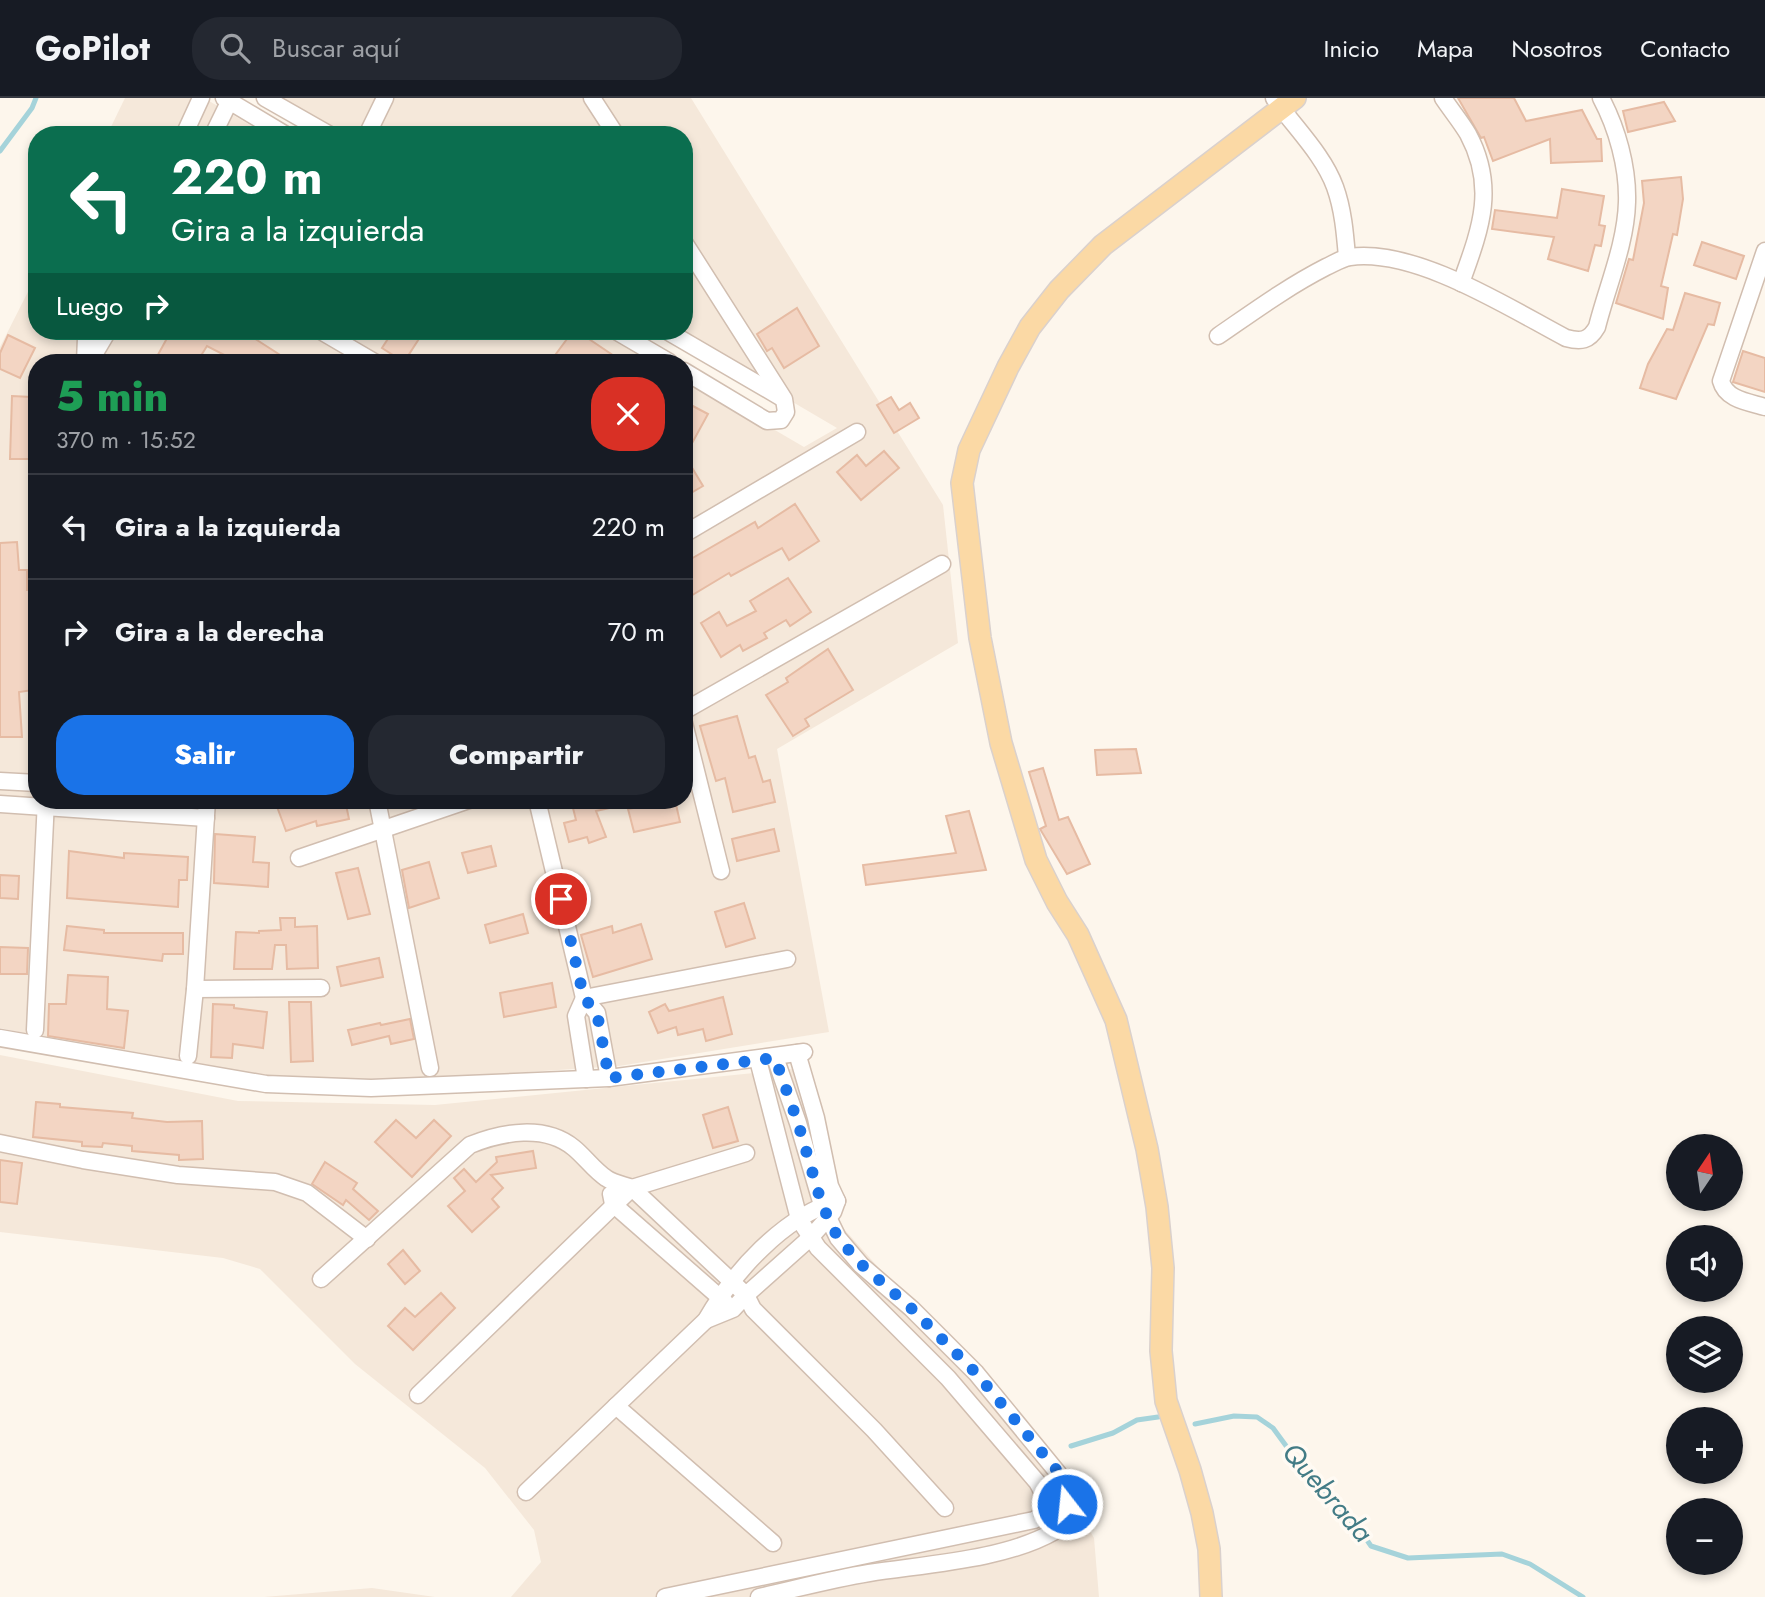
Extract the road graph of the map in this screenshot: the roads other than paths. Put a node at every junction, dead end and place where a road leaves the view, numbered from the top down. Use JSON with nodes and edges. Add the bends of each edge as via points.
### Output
{"nodes":[{"id":1,"x":201,"y":98,"type":"edge"},
{"id":2,"x":265,"y":98,"type":"edge"},
{"id":3,"x":385,"y":98,"type":"edge"},
{"id":4,"x":579,"y":98,"type":"edge"},
{"id":5,"x":1443,"y":98,"type":"edge"},
{"id":6,"x":1601,"y":98,"type":"edge"},
{"id":7,"x":228,"y":99,"type":"edge"},
{"id":8,"x":1283,"y":101,"type":"edge"},
{"id":9,"x":596,"y":103,"type":"edge"},
{"id":10,"x":188,"y":126,"type":"edge"},
{"id":11,"x":217,"y":126,"type":"edge"},
{"id":12,"x":272,"y":126,"type":"edge"},
{"id":13,"x":314,"y":126,"type":"edge"},
{"id":14,"x":372,"y":126,"type":"edge"},
{"id":15,"x":610,"y":126,"type":"edge"},
{"id":16,"x":693,"y":256,"type":"edge"},
{"id":17,"x":1348,"y":257,"type":"junction"},
{"id":18,"x":1764,"y":261,"type":"edge"},
{"id":19,"x":1461,"y":283,"type":"junction"},
{"id":20,"x":1218,"y":336,"type":"dead end"},
{"id":21,"x":336,"y":340,"type":"edge"},
{"id":22,"x":631,"y":340,"type":"edge"},
{"id":23,"x":682,"y":340,"type":"edge"},
{"id":24,"x":360,"y":354,"type":"edge"},
{"id":25,"x":655,"y":354,"type":"edge"},
{"id":26,"x":693,"y":377,"type":"edge"},
{"id":27,"x":784,"y":399,"type":"junction"},
{"id":28,"x":1765,"y":407,"type":"edge"},
{"id":29,"x":857,"y":432,"type":"dead end"},
{"id":30,"x":693,"y":529,"type":"edge"},
{"id":31,"x":942,"y":564,"type":"dead end"},
{"id":32,"x":693,"y":706,"type":"edge"},
{"id":33,"x":693,"y":759,"type":"edge"},
{"id":34,"x":0,"y":781,"type":"edge"},
{"id":35,"x":28,"y":783,"type":"edge"},
{"id":36,"x":28,"y":803,"type":"edge"},
{"id":37,"x":0,"y":804,"type":"edge"},
{"id":38,"x":46,"y":809,"type":"edge"},
{"id":39,"x":110,"y":809,"type":"edge"},
{"id":40,"x":206,"y":809,"type":"edge"},
{"id":41,"x":379,"y":809,"type":"edge"},
{"id":42,"x":443,"y":809,"type":"edge"},
{"id":43,"x":539,"y":809,"type":"edge"},
{"id":44,"x":206,"y":818,"type":"junction"},
{"id":45,"x":383,"y":830,"type":"junction"},
{"id":46,"x":299,"y":858,"type":"dead end"},
{"id":47,"x":721,"y":871,"type":"dead end"},
{"id":48,"x":787,"y":959,"type":"dead end"},
{"id":49,"x":321,"y":988,"type":"dead end"},
{"id":50,"x":195,"y":989,"type":"junction"},
{"id":51,"x":584,"y":998,"type":"junction"},
{"id":52,"x":35,"y":1030,"type":"dead end"},
{"id":53,"x":0,"y":1038,"type":"edge"},
{"id":54,"x":188,"y":1056,"type":"dead end"},
{"id":55,"x":775,"y":1058,"type":"junction"},
{"id":56,"x":758,"y":1060,"type":"junction"},
{"id":57,"x":430,"y":1068,"type":"dead end"},
{"id":58,"x":609,"y":1078,"type":"junction"},
{"id":59,"x":586,"y":1079,"type":"junction"},
{"id":60,"x":816,"y":1118,"type":"junction"},
{"id":61,"x":798,"y":1123,"type":"junction"},
{"id":62,"x":777,"y":1127,"type":"junction"},
{"id":63,"x":0,"y":1143,"type":"edge"},
{"id":64,"x":746,"y":1153,"type":"dead end"},
{"id":65,"x":608,"y":1180,"type":"junction"},
{"id":66,"x":632,"y":1188,"type":"junction"},
{"id":67,"x":613,"y":1205,"type":"junction"},
{"id":68,"x":829,"y":1208,"type":"junction"},
{"id":69,"x":799,"y":1219,"type":"junction"},
{"id":70,"x":810,"y":1238,"type":"junction"},
{"id":71,"x":367,"y":1239,"type":"junction"},
{"id":72,"x":321,"y":1279,"type":"dead end"},
{"id":73,"x":732,"y":1282,"type":"junction"},
{"id":74,"x":720,"y":1296,"type":"junction"},
{"id":75,"x":749,"y":1302,"type":"junction"},
{"id":76,"x":733,"y":1309,"type":"junction"},
{"id":77,"x":706,"y":1320,"type":"junction"},
{"id":78,"x":418,"y":1395,"type":"dead end"},
{"id":79,"x":616,"y":1406,"type":"junction"},
{"id":80,"x":526,"y":1492,"type":"dead end"},
{"id":81,"x":945,"y":1507,"type":"dead end"},
{"id":82,"x":773,"y":1544,"type":"dead end"},
{"id":83,"x":665,"y":1597,"type":"edge"},
{"id":84,"x":759,"y":1597,"type":"edge"},
{"id":85,"x":1211,"y":1597,"type":"edge"}],
"edges":[{"from":1,"to":10,"type":"street"},
{"from":2,"to":13,"type":"street"},
{"from":3,"to":14,"type":"street"},
{"from":4,"to":9,"type":"street"},
{"from":5,"to":19,"type":"street","via":[[1468,135],[1480,166],[1485,200]]},
{"from":6,"to":19,"type":"street","via":[[1623,161],[1627,202],[1620,245],[1592,335],[1579,342],[1566,338]]},
{"from":7,"to":11,"type":"street"},
{"from":7,"to":12,"type":"street"},
{"from":8,"to":17,"type":"street","via":[[1335,187]]},
{"from":8,"to":85,"type":"main road","via":[[1103,245],[1059,290],[1030,327],[1008,367],[970,450],[962,483],[980,638],[1001,743],[1036,860],[1078,934],[1116,1020],[1144,1136],[1163,1268],[1161,1351],[1166,1401],[1202,1513]]},
{"from":9,"to":15,"type":"street"},
{"from":16,"to":27,"type":"street"},
{"from":17,"to":19,"type":"street","via":[[1380,257]]},
{"from":17,"to":20,"type":"street","via":[[1296,282]]},
{"from":18,"to":28,"type":"street","via":[[1721,381],[1731,396]]},
{"from":21,"to":24,"type":"street"},
{"from":22,"to":25,"type":"street"},
{"from":23,"to":27,"type":"street"},
{"from":26,"to":27,"type":"street","via":[[771,422],[781,420],[786,412]]},
{"from":29,"to":30,"type":"street"},
{"from":31,"to":32,"type":"street"},
{"from":33,"to":47,"type":"street"},
{"from":34,"to":35,"type":"street"},
{"from":36,"to":37,"type":"street"},
{"from":38,"to":52,"type":"street"},
{"from":39,"to":44,"type":"street"},
{"from":40,"to":44,"type":"street"},
{"from":41,"to":45,"type":"street"},
{"from":42,"to":45,"type":"street"},
{"from":43,"to":51,"type":"street"},
{"from":44,"to":50,"type":"street"},
{"from":45,"to":46,"type":"street"},
{"from":45,"to":57,"type":"street"},
{"from":48,"to":51,"type":"street"},
{"from":49,"to":50,"type":"street"},
{"from":50,"to":54,"type":"street"},
{"from":51,"to":58,"type":"street","via":[[597,1013]]},
{"from":51,"to":59,"type":"street","via":[[576,1016]]},
{"from":53,"to":59,"type":"street","via":[[266,1084],[371,1088]]},
{"from":55,"to":56,"type":"street"},
{"from":55,"to":60,"type":"street","via":[[801,1053]]},
{"from":55,"to":61,"type":"street"},
{"from":56,"to":58,"type":"street"},
{"from":56,"to":62,"type":"street"},
{"from":58,"to":59,"type":"street"},
{"from":60,"to":61,"type":"street"},
{"from":60,"to":68,"type":"street","via":[[830,1186]]},
{"from":61,"to":62,"type":"street"},
{"from":61,"to":68,"type":"street"},
{"from":62,"to":69,"type":"street"},
{"from":63,"to":71,"type":"street","via":[[178,1175],[275,1182],[307,1193]]},
{"from":64,"to":66,"type":"street"},
{"from":65,"to":66,"type":"street"},
{"from":65,"to":67,"type":"street"},
{"from":65,"to":71,"type":"street","via":[[572,1146],[549,1135],[495,1135],[471,1145]]},
{"from":66,"to":67,"type":"street"},
{"from":66,"to":73,"type":"street"},
{"from":67,"to":74,"type":"street"},
{"from":67,"to":78,"type":"street"},
{"from":68,"to":69,"type":"street"},
{"from":68,"to":70,"type":"street"},
{"from":68,"to":84,"type":"street","via":[[838,1238],[976,1373],[1059,1473],[1066,1486],[1067,1504],[1055,1531],[1023,1545]]},
{"from":69,"to":70,"type":"street"},
{"from":69,"to":73,"type":"street","via":[[750,1259]]},
{"from":70,"to":75,"type":"street"},
{"from":70,"to":83,"type":"street","via":[[948,1378],[1037,1482],[1045,1503],[1041,1516]]},
{"from":71,"to":72,"type":"street"},
{"from":73,"to":74,"type":"street"},
{"from":73,"to":75,"type":"street"},
{"from":74,"to":76,"type":"street"},
{"from":74,"to":77,"type":"street"},
{"from":75,"to":76,"type":"street"},
{"from":75,"to":81,"type":"street"},
{"from":76,"to":77,"type":"street"},
{"from":77,"to":79,"type":"street"},
{"from":79,"to":80,"type":"street"},
{"from":79,"to":82,"type":"street"}]}
